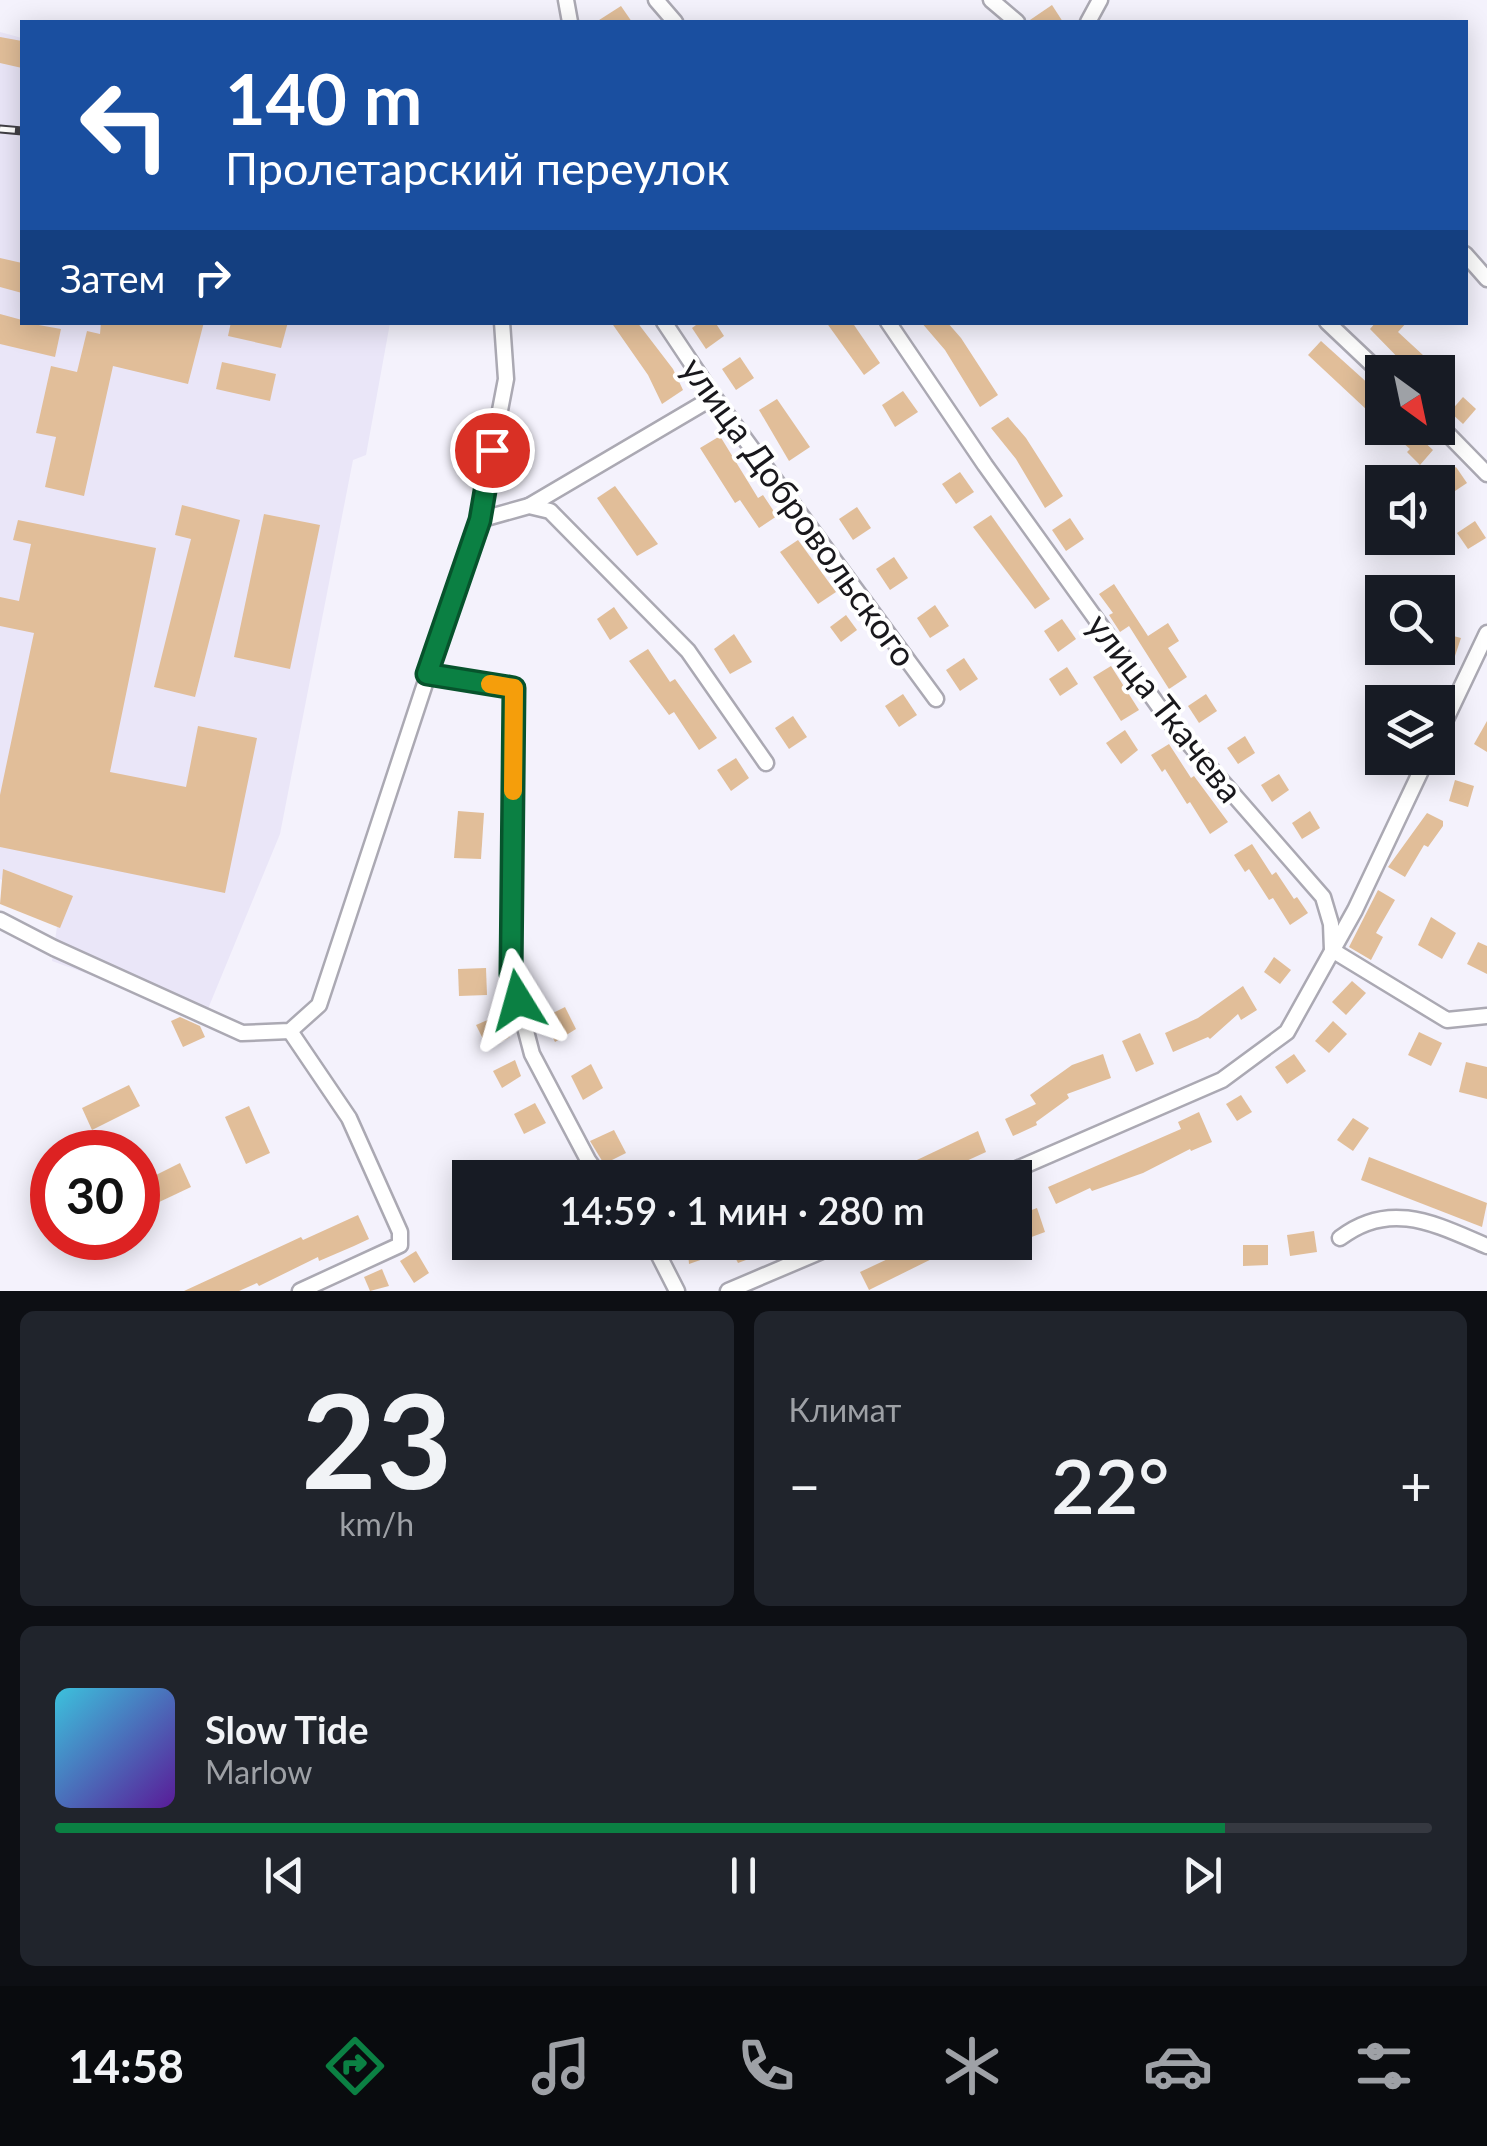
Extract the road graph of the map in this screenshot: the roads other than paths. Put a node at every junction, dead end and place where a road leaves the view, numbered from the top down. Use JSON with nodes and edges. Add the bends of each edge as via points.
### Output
{"nodes":[{"id":1,"x":991,"y":0,"type":"edge"},
{"id":2,"x":1015,"y":20,"type":"edge"},
{"id":3,"x":1468,"y":257,"type":"edge"},
{"id":4,"x":1487,"y":279,"type":"edge"},
{"id":5,"x":502,"y":325,"type":"edge"},
{"id":6,"x":666,"y":325,"type":"edge"},
{"id":7,"x":890,"y":325,"type":"edge"},
{"id":8,"x":1330,"y":325,"type":"edge"},
{"id":9,"x":1365,"y":358,"type":"edge"},
{"id":10,"x":714,"y":397,"type":"junction"},
{"id":11,"x":1455,"y":441,"type":"edge"},
{"id":12,"x":1487,"y":474,"type":"edge"},
{"id":13,"x":529,"y":506,"type":"junction"},
{"id":14,"x":480,"y":520,"type":"junction"},
{"id":15,"x":1487,"y":633,"type":"edge"},
{"id":16,"x":427,"y":674,"type":"junction"},
{"id":17,"x":936,"y":699,"type":"dead end"},
{"id":18,"x":1455,"y":700,"type":"edge"},
{"id":19,"x":766,"y":763,"type":"dead end"},
{"id":20,"x":1420,"y":775,"type":"edge"},
{"id":21,"x":0,"y":920,"type":"edge"},
{"id":22,"x":1332,"y":950,"type":"junction"},
{"id":23,"x":1487,"y":1016,"type":"edge"},
{"id":24,"x":290,"y":1031,"type":"junction"},
{"id":25,"x":588,"y":1160,"type":"edge"},
{"id":26,"x":1032,"y":1162,"type":"edge"},
{"id":27,"x":1340,"y":1238,"type":"dead end"},
{"id":28,"x":1487,"y":1246,"type":"edge"},
{"id":29,"x":661,"y":1260,"type":"edge"},
{"id":30,"x":801,"y":1260,"type":"edge"},
{"id":31,"x":300,"y":1291,"type":"edge"},
{"id":32,"x":677,"y":1291,"type":"edge"},
{"id":33,"x":728,"y":1291,"type":"edge"}],
"edges":[{"from":1,"to":2,"type":"street"},
{"from":3,"to":4,"type":"street"},
{"from":5,"to":14,"type":"street","via":[[506,379]]},
{"from":6,"to":10,"type":"street","name":"улица Добровольского"},
{"from":7,"to":22,"type":"street","name":"улица Ткачева","via":[[1170,722],[1323,897]]},
{"from":8,"to":9,"type":"street"},
{"from":10,"to":13,"type":"street"},
{"from":10,"to":17,"type":"street","name":"улица Добровольского"},
{"from":11,"to":12,"type":"street"},
{"from":13,"to":14,"type":"street"},
{"from":13,"to":19,"type":"street","via":[[550,511],[688,651]]},
{"from":14,"to":16,"type":"street"},
{"from":15,"to":18,"type":"street"},
{"from":16,"to":24,"type":"street","via":[[319,1005]]},
{"from":16,"to":25,"type":"street","via":[[514,688],[511,974],[532,1054]]},
{"from":20,"to":22,"type":"street"},
{"from":21,"to":24,"type":"street","via":[[242,1032]]},
{"from":22,"to":23,"type":"street","via":[[1447,1020]]},
{"from":22,"to":26,"type":"street","via":[[1287,1032],[1222,1080]]},
{"from":24,"to":31,"type":"street","via":[[349,1118],[400,1232],[400,1245]]},
{"from":27,"to":28,"type":"street","via":[[1390,1216],[1427,1220]]},
{"from":29,"to":32,"type":"street"},
{"from":30,"to":33,"type":"street"}]}
